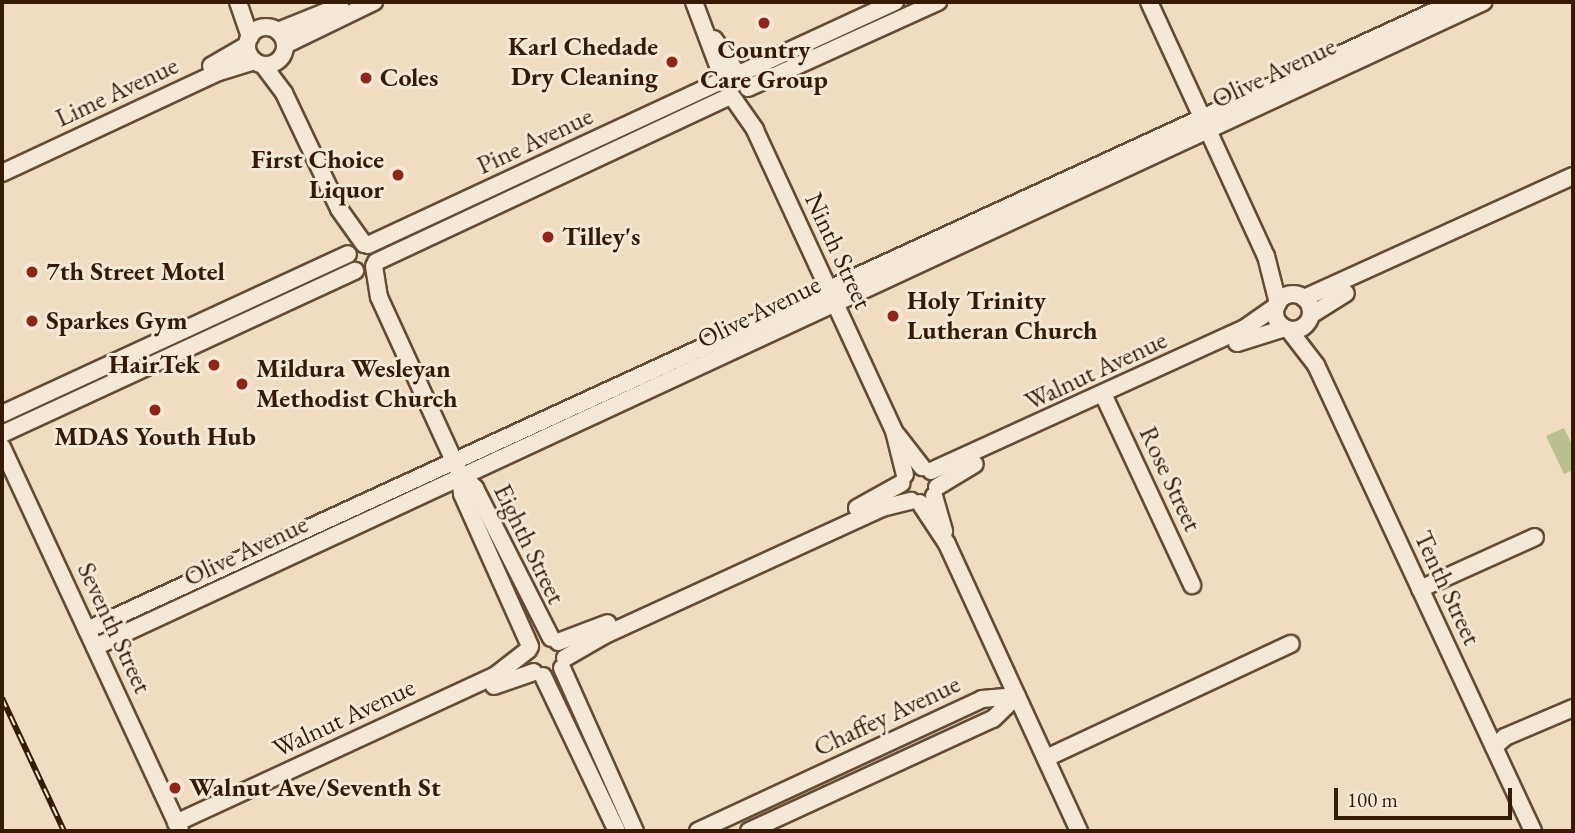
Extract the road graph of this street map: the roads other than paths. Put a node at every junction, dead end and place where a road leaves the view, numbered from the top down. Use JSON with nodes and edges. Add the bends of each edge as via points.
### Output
{"nodes":[{"id":1,"x":238,"y":2,"type":"edge"},
{"id":2,"x":248,"y":2,"type":"edge"},
{"id":3,"x":349,"y":2,"type":"edge"},
{"id":4,"x":374,"y":2,"type":"edge"},
{"id":5,"x":694,"y":2,"type":"edge"},
{"id":6,"x":895,"y":2,"type":"edge"},
{"id":7,"x":939,"y":2,"type":"edge"},
{"id":8,"x":1149,"y":2,"type":"edge"},
{"id":9,"x":1454,"y":2,"type":"edge"},
{"id":10,"x":1483,"y":2,"type":"edge"},
{"id":11,"x":877,"y":10,"type":"junction"},
{"id":12,"x":885,"y":26,"type":"junction"},
{"id":13,"x":248,"y":41,"type":"junction"},
{"id":14,"x":278,"y":41,"type":"junction"},
{"id":15,"x":259,"y":63,"type":"junction"},
{"id":16,"x":734,"y":85,"type":"junction"},
{"id":17,"x":284,"y":93,"type":"junction"},
{"id":18,"x":1205,"y":124,"type":"junction"},
{"id":19,"x":620,"y":129,"type":"junction"},
{"id":20,"x":627,"y":144,"type":"junction"},
{"id":21,"x":2,"y":162,"type":"edge"},
{"id":22,"x":2,"y":173,"type":"edge"},
{"id":23,"x":1573,"y":176,"type":"edge"},
{"id":24,"x":1573,"y":187,"type":"edge"},
{"id":25,"x":357,"y":248,"type":"junction"},
{"id":26,"x":1266,"y":256,"type":"junction"},
{"id":27,"x":329,"y":263,"type":"junction"},
{"id":28,"x":366,"y":268,"type":"junction"},
{"id":29,"x":337,"y":280,"type":"junction"},
{"id":30,"x":832,"y":296,"type":"junction"},
{"id":31,"x":1301,"y":297,"type":"junction"},
{"id":32,"x":1277,"y":305,"type":"junction"},
{"id":33,"x":1310,"y":318,"type":"junction"},
{"id":34,"x":1287,"y":329,"type":"junction"},
{"id":35,"x":1316,"y":365,"type":"junction"},
{"id":36,"x":1106,"y":398,"type":"junction"},
{"id":37,"x":8,"y":412,"type":"edge"},
{"id":38,"x":21,"y":425,"type":"junction"},
{"id":39,"x":894,"y":431,"type":"junction"},
{"id":40,"x":2,"y":434,"type":"edge"},
{"id":41,"x":2,"y":447,"type":"edge"},
{"id":42,"x":458,"y":468,"type":"junction"},
{"id":43,"x":926,"y":469,"type":"junction"},
{"id":44,"x":903,"y":479,"type":"junction"},
{"id":45,"x":926,"y":497,"type":"junction"},
{"id":46,"x":1535,"y":537,"type":"dead end"},
{"id":47,"x":1192,"y":585,"type":"dead end"},
{"id":48,"x":1420,"y":589,"type":"junction"},
{"id":49,"x":88,"y":630,"type":"junction"},
{"id":50,"x":554,"y":640,"type":"junction"},
{"id":51,"x":1291,"y":644,"type":"dead end"},
{"id":52,"x":95,"y":647,"type":"junction"},
{"id":53,"x":529,"y":648,"type":"junction"},
{"id":54,"x":564,"y":663,"type":"junction"},
{"id":55,"x":538,"y":674,"type":"junction"},
{"id":56,"x":1017,"y":696,"type":"junction"},
{"id":57,"x":1573,"y":708,"type":"edge"},
{"id":58,"x":891,"y":741,"type":"junction"},
{"id":59,"x":1494,"y":747,"type":"junction"},
{"id":60,"x":1046,"y":758,"type":"junction"},
{"id":61,"x":901,"y":762,"type":"junction"},
{"id":62,"x":764,"y":800,"type":"junction"},
{"id":63,"x":773,"y":820,"type":"junction"},
{"id":64,"x":178,"y":827,"type":"edge"},
{"id":65,"x":617,"y":831,"type":"edge"},
{"id":66,"x":635,"y":831,"type":"edge"},
{"id":67,"x":698,"y":831,"type":"edge"},
{"id":68,"x":749,"y":831,"type":"edge"},
{"id":69,"x":1079,"y":831,"type":"edge"},
{"id":70,"x":1533,"y":831,"type":"edge"}],
"edges":[{"from":1,"to":13,"type":"street"},
{"from":2,"to":14,"type":"street"},
{"from":3,"to":14,"type":"street"},
{"from":4,"to":14,"type":"street"},
{"from":5,"to":16,"type":"street","name":"Ninth Street"},
{"from":6,"to":11,"type":"street","name":"Pine Avenue"},
{"from":7,"to":12,"type":"street","name":"Pine Avenue"},
{"from":8,"to":18,"type":"street"},
{"from":9,"to":18,"type":"street","name":"Olive Avenue"},
{"from":10,"to":18,"type":"street","name":"Olive Avenue"},
{"from":11,"to":12,"type":"street"},
{"from":11,"to":16,"type":"street","name":"Pine Avenue"},
{"from":12,"to":16,"type":"street","name":"Pine Avenue"},
{"from":13,"to":14,"type":"street","name":"Lime Avenue"},
{"from":13,"to":15,"type":"street"},
{"from":13,"to":21,"type":"street","name":"Lime Avenue"},
{"from":14,"to":15,"type":"street","name":"Lime Avenue"},
{"from":14,"to":17,"type":"street"},
{"from":15,"to":17,"type":"street"},
{"from":15,"to":22,"type":"street","name":"Lime Avenue","via":[[219,72]]},
{"from":16,"to":19,"type":"street","name":"Pine Avenue"},
{"from":16,"to":20,"type":"street","name":"Pine Avenue"},
{"from":16,"to":30,"type":"street","name":"Ninth Street"},
{"from":17,"to":25,"type":"street"},
{"from":18,"to":26,"type":"street"},
{"from":18,"to":30,"type":"street","name":"Olive Avenue"},
{"from":19,"to":20,"type":"street"},
{"from":19,"to":25,"type":"street","name":"Pine Avenue"},
{"from":20,"to":28,"type":"street","name":"Pine Avenue"},
{"from":23,"to":31,"type":"street"},
{"from":24,"to":33,"type":"street","via":[[1336,298]]},
{"from":25,"to":27,"type":"street","name":"Pine Avenue"},
{"from":25,"to":28,"type":"street"},
{"from":25,"to":28,"type":"street"},
{"from":26,"to":31,"type":"street"},
{"from":26,"to":32,"type":"street"},
{"from":27,"to":29,"type":"street"},
{"from":27,"to":37,"type":"street","name":"Pine Avenue"},
{"from":28,"to":29,"type":"street","name":"Pine Avenue"},
{"from":28,"to":42,"type":"street","name":"Eighth Street"},
{"from":29,"to":38,"type":"street","name":"Pine Avenue"},
{"from":30,"to":39,"type":"street","name":"Ninth Street"},
{"from":30,"to":42,"type":"street","name":"Olive Avenue","via":[[684,376]]},
{"from":31,"to":32,"type":"street","name":"Walnut Avenue"},
{"from":31,"to":33,"type":"street","name":"Tenth Street"},
{"from":32,"to":34,"type":"street","name":"Tenth Street","via":[[1276,316]]},
{"from":32,"to":36,"type":"street","name":"Walnut Avenue","via":[[1245,328]]},
{"from":33,"to":34,"type":"street","name":"Walnut Avenue"},
{"from":33,"to":35,"type":"street","name":"Tenth Street"},
{"from":34,"to":35,"type":"street","name":"Tenth Street"},
{"from":34,"to":36,"type":"street","name":"Walnut Avenue","via":[[1248,338]]},
{"from":35,"to":48,"type":"street","name":"Tenth Street"},
{"from":36,"to":43,"type":"street","name":"Walnut Avenue"},
{"from":36,"to":45,"type":"street","name":"Walnut Avenue","via":[[964,469]]},
{"from":36,"to":47,"type":"street","name":"Rose Street"},
{"from":37,"to":38,"type":"street"},
{"from":38,"to":40,"type":"street","name":"Pine Avenue"},
{"from":39,"to":43,"type":"street","name":"Ninth Street"},
{"from":39,"to":44,"type":"street","name":"Ninth Street"},
{"from":41,"to":49,"type":"street","name":"Seventh Street"},
{"from":42,"to":49,"type":"street","name":"Olive Avenue"},
{"from":42,"to":50,"type":"street","name":"Eighth Street","via":[[475,488]]},
{"from":42,"to":52,"type":"street","name":"Olive Avenue"},
{"from":42,"to":53,"type":"street","name":"Eighth Street","via":[[462,494]]},
{"from":43,"to":44,"type":"street","name":"Walnut Avenue"},
{"from":43,"to":45,"type":"street","name":"Ninth Street"},
{"from":44,"to":45,"type":"street","name":"Ninth Street"},
{"from":44,"to":50,"type":"street","via":[[869,503]]},
{"from":45,"to":54,"type":"street","name":"Walnut Avenue","via":[[882,508],[605,635]]},
{"from":45,"to":56,"type":"street"},
{"from":46,"to":48,"type":"street"},
{"from":48,"to":59,"type":"street","name":"Tenth Street"},
{"from":49,"to":52,"type":"street","name":"Seventh Street"},
{"from":50,"to":53,"type":"street","name":"Walnut Avenue"},
{"from":50,"to":54,"type":"street","name":"Eighth Street"},
{"from":51,"to":60,"type":"street"},
{"from":52,"to":64,"type":"street","name":"Seventh Street"},
{"from":53,"to":55,"type":"street","name":"Eighth Street","via":[[528,662]]},
{"from":53,"to":64,"type":"street","name":"Walnut Avenue","via":[[496,675]]},
{"from":54,"to":55,"type":"street","name":"Walnut Avenue"},
{"from":54,"to":66,"type":"street"},
{"from":55,"to":64,"type":"street","name":"Walnut Avenue","via":[[508,680]]},
{"from":55,"to":65,"type":"street"},
{"from":56,"to":58,"type":"street","name":"Chaffey Avenue","via":[[982,699]]},
{"from":56,"to":60,"type":"street"},
{"from":56,"to":61,"type":"street","name":"Chaffey Avenue","via":[[993,719]]},
{"from":57,"to":59,"type":"street","via":[[1505,737]]},
{"from":58,"to":61,"type":"street"},
{"from":58,"to":62,"type":"street","name":"Chaffey Avenue"},
{"from":59,"to":70,"type":"street","name":"Tenth Street"},
{"from":60,"to":69,"type":"street"},
{"from":61,"to":63,"type":"street","name":"Chaffey Avenue"},
{"from":62,"to":63,"type":"street"},
{"from":62,"to":67,"type":"street","name":"Chaffey Avenue"},
{"from":63,"to":68,"type":"street","name":"Chaffey Avenue"}]}
